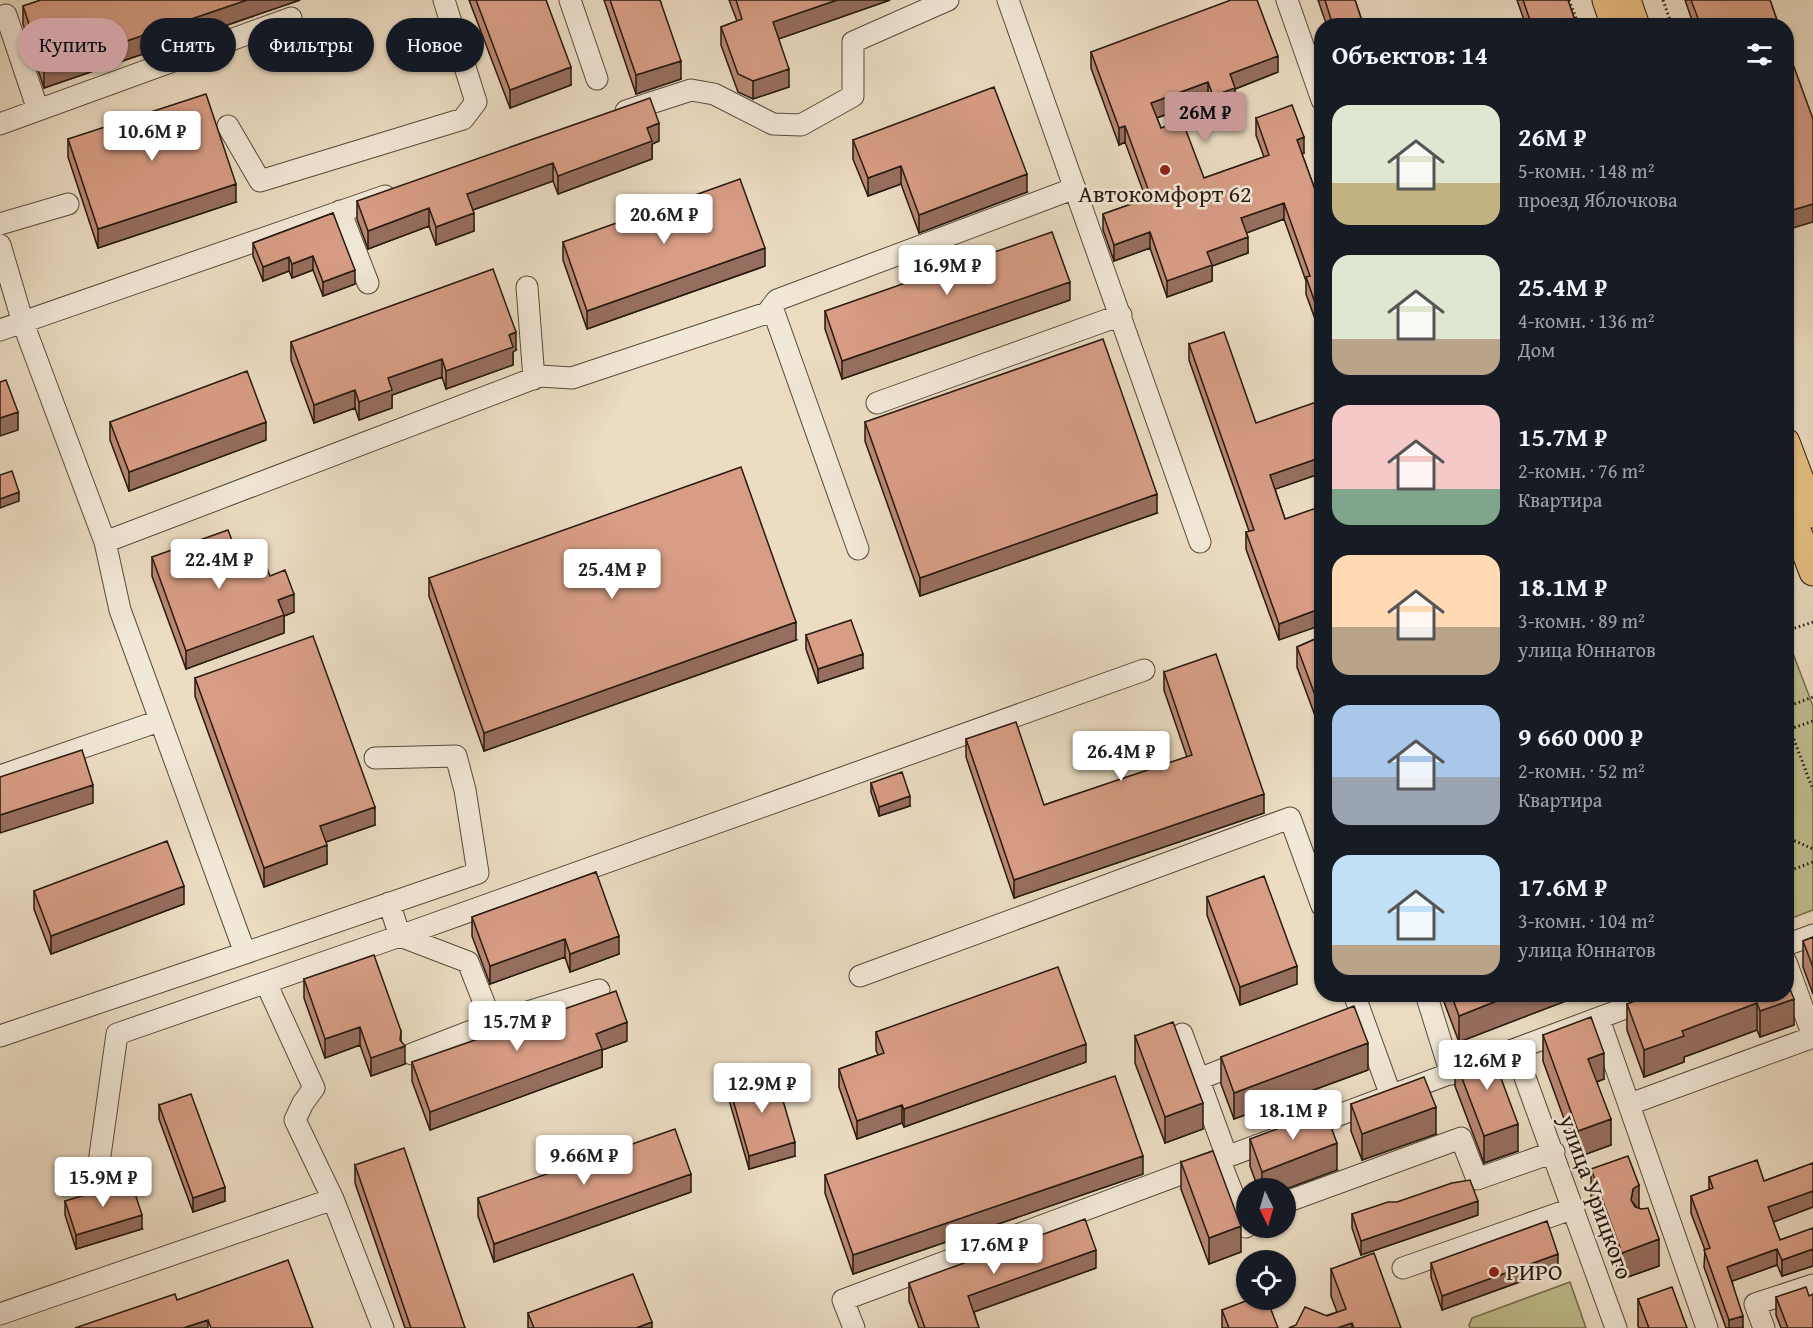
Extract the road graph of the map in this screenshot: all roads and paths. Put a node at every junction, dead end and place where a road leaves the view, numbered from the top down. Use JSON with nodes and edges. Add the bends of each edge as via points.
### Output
{"nodes":[{"id":1,"x":444,"y":0,"type":"edge"},
{"id":2,"x":570,"y":0,"type":"edge"},
{"id":3,"x":948,"y":0,"type":"edge"},
{"id":4,"x":1008,"y":0,"type":"edge"},
{"id":5,"x":1287,"y":0,"type":"edge"},
{"id":6,"x":1569,"y":0,"type":"edge"},
{"id":7,"x":1606,"y":0,"type":"edge"},
{"id":8,"x":1627,"y":0,"type":"edge"},
{"id":9,"x":1663,"y":0,"type":"edge"},
{"id":10,"x":6,"y":15,"type":"dead end"},
{"id":11,"x":1576,"y":18,"type":"edge"},
{"id":12,"x":1612,"y":18,"type":"edge"},
{"id":13,"x":1633,"y":18,"type":"edge"},
{"id":14,"x":1669,"y":18,"type":"edge"},
{"id":15,"x":248,"y":34,"type":"edge"},
{"id":16,"x":1314,"y":77,"type":"edge"},
{"id":17,"x":597,"y":79,"type":"dead end"},
{"id":18,"x":38,"y":110,"type":"junction"},
{"id":19,"x":605,"y":119,"type":"edge"},
{"id":20,"x":0,"y":124,"type":"edge"},
{"id":21,"x":228,"y":126,"type":"dead end"},
{"id":22,"x":406,"y":188,"type":"edge"},
{"id":23,"x":1076,"y":188,"type":"junction"},
{"id":24,"x":68,"y":204,"type":"dead end"},
{"id":25,"x":340,"y":211,"type":"junction"},
{"id":26,"x":0,"y":224,"type":"edge"},
{"id":27,"x":0,"y":245,"type":"edge"},
{"id":28,"x":368,"y":283,"type":"dead end"},
{"id":29,"x":527,"y":287,"type":"dead end"},
{"id":30,"x":772,"y":307,"type":"junction"},
{"id":31,"x":1121,"y":315,"type":"junction"},
{"id":32,"x":23,"y":322,"type":"junction"},
{"id":33,"x":0,"y":330,"type":"edge"},
{"id":34,"x":534,"y":379,"type":"junction"},
{"id":35,"x":877,"y":403,"type":"dead end"},
{"id":36,"x":1794,"y":463,"type":"edge"},
{"id":37,"x":1813,"y":514,"type":"edge"},
{"id":38,"x":1794,"y":522,"type":"edge"},
{"id":39,"x":105,"y":542,"type":"junction"},
{"id":40,"x":1200,"y":542,"type":"dead end"},
{"id":41,"x":858,"y":549,"type":"dead end"},
{"id":42,"x":1813,"y":572,"type":"edge"},
{"id":43,"x":1813,"y":622,"type":"edge"},
{"id":44,"x":1794,"y":628,"type":"edge"},
{"id":45,"x":1144,"y":670,"type":"dead end"},
{"id":46,"x":1813,"y":697,"type":"edge"},
{"id":47,"x":1794,"y":704,"type":"edge"},
{"id":48,"x":159,"y":721,"type":"junction"},
{"id":49,"x":1813,"y":721,"type":"edge"},
{"id":50,"x":1794,"y":728,"type":"edge"},
{"id":51,"x":1794,"y":740,"type":"edge"},
{"id":52,"x":375,"y":758,"type":"dead end"},
{"id":53,"x":0,"y":776,"type":"edge"},
{"id":54,"x":1813,"y":790,"type":"edge"},
{"id":55,"x":1794,"y":841,"type":"edge"},
{"id":56,"x":1813,"y":849,"type":"edge"},
{"id":57,"x":1813,"y":862,"type":"edge"},
{"id":58,"x":1794,"y":869,"type":"edge"},
{"id":59,"x":1314,"y":884,"type":"edge"},
{"id":60,"x":389,"y":903,"type":"junction"},
{"id":61,"x":1813,"y":935,"type":"edge"},
{"id":62,"x":400,"y":936,"type":"junction"},
{"id":63,"x":1794,"y":942,"type":"edge"},
{"id":64,"x":244,"y":952,"type":"junction"},
{"id":65,"x":860,"y":976,"type":"dead end"},
{"id":66,"x":266,"y":983,"type":"junction"},
{"id":67,"x":1794,"y":984,"type":"edge"},
{"id":68,"x":599,"y":990,"type":"dead end"},
{"id":69,"x":1357,"y":1002,"type":"edge"},
{"id":70,"x":1428,"y":1002,"type":"edge"},
{"id":71,"x":1631,"y":1002,"type":"edge"},
{"id":72,"x":1362,"y":1015,"type":"junction"},
{"id":73,"x":1599,"y":1019,"type":"junction"},
{"id":74,"x":492,"y":1023,"type":"junction"},
{"id":75,"x":1340,"y":1024,"type":"edge"},
{"id":76,"x":1182,"y":1034,"type":"dead end"},
{"id":77,"x":0,"y":1036,"type":"edge"},
{"id":78,"x":1813,"y":1037,"type":"edge"},
{"id":79,"x":1515,"y":1050,"type":"junction"},
{"id":80,"x":1264,"y":1053,"type":"edge"},
{"id":81,"x":412,"y":1054,"type":"dead end"},
{"id":82,"x":1451,"y":1074,"type":"junction"},
{"id":83,"x":1199,"y":1079,"type":"junction"},
{"id":84,"x":1390,"y":1096,"type":"junction"},
{"id":85,"x":1630,"y":1104,"type":"junction"},
{"id":86,"x":1554,"y":1152,"type":"junction"},
{"id":87,"x":1223,"y":1158,"type":"junction"},
{"id":88,"x":96,"y":1184,"type":"dead end"},
{"id":89,"x":1236,"y":1195,"type":"edge"},
{"id":90,"x":1296,"y":1198,"type":"edge"},
{"id":91,"x":333,"y":1199,"type":"junction"},
{"id":92,"x":1574,"y":1208,"type":"junction"},
{"id":93,"x":1403,"y":1268,"type":"dead end"},
{"id":94,"x":1813,"y":1285,"type":"edge"},
{"id":95,"x":0,"y":1314,"type":"edge"},
{"id":96,"x":383,"y":1328,"type":"edge"},
{"id":97,"x":854,"y":1328,"type":"edge"},
{"id":98,"x":1616,"y":1328,"type":"edge"},
{"id":99,"x":1707,"y":1328,"type":"edge"},
{"id":100,"x":1764,"y":1328,"type":"edge"}],
"edges":[{"from":1,"to":21,"type":"street","via":[[476,102],[462,119],[260,181]]},
{"from":2,"to":17,"type":"street"},
{"from":3,"to":19,"type":"street","via":[[853,42],[853,96],[801,124],[773,124],[714,94],[691,90]]},
{"from":4,"to":23,"type":"street"},
{"from":5,"to":16,"type":"street"},
{"from":6,"to":11,"type":"path"},
{"from":7,"to":12,"type":"main road"},
{"from":8,"to":13,"type":"main road"},
{"from":9,"to":14,"type":"path"},
{"from":10,"to":18,"type":"street"},
{"from":15,"to":18,"type":"street"},
{"from":18,"to":20,"type":"street"},
{"from":22,"to":25,"type":"street"},
{"from":23,"to":30,"type":"street","via":[[777,300]]},
{"from":23,"to":31,"type":"street"},
{"from":24,"to":26,"type":"street"},
{"from":25,"to":28,"type":"street"},
{"from":25,"to":32,"type":"street"},
{"from":27,"to":32,"type":"street"},
{"from":29,"to":34,"type":"street"},
{"from":30,"to":34,"type":"street","via":[[767,313],[572,378]]},
{"from":30,"to":41,"type":"street"},
{"from":31,"to":35,"type":"street"},
{"from":31,"to":40,"type":"street"},
{"from":32,"to":33,"type":"street"},
{"from":32,"to":39,"type":"street"},
{"from":34,"to":39,"type":"street"},
{"from":36,"to":37,"type":"main road"},
{"from":38,"to":42,"type":"main road"},
{"from":39,"to":48,"type":"street","via":[[120,610]]},
{"from":43,"to":44,"type":"path"},
{"from":45,"to":62,"type":"street"},
{"from":46,"to":47,"type":"path"},
{"from":48,"to":53,"type":"street"},
{"from":48,"to":64,"type":"street"},
{"from":49,"to":50,"type":"path"},
{"from":51,"to":54,"type":"path"},
{"from":52,"to":60,"type":"street","via":[[456,756],[478,873]]},
{"from":55,"to":56,"type":"path"},
{"from":57,"to":58,"type":"path"},
{"from":59,"to":65,"type":"street","via":[[1290,818]]},
{"from":60,"to":62,"type":"street"},
{"from":60,"to":64,"type":"street"},
{"from":61,"to":63,"type":"street"},
{"from":62,"to":66,"type":"street"},
{"from":62,"to":74,"type":"street","via":[[468,962]]},
{"from":64,"to":77,"type":"street"},
{"from":66,"to":88,"type":"street","via":[[117,1034]]},
{"from":66,"to":91,"type":"street","via":[[314,1088],[295,1120]]},
{"from":67,"to":78,"type":"street"},
{"from":68,"to":74,"type":"street"},
{"from":69,"to":72,"type":"street"},
{"from":70,"to":82,"type":"street"},
{"from":71,"to":73,"type":"street"},
{"from":72,"to":75,"type":"street"},
{"from":72,"to":84,"type":"street"},
{"from":73,"to":79,"type":"street"},
{"from":73,"to":85,"type":"street"},
{"from":74,"to":81,"type":"street"},
{"from":76,"to":83,"type":"street"},
{"from":78,"to":85,"type":"street"},
{"from":79,"to":82,"type":"street"},
{"from":79,"to":86,"type":"street","name":"улица Урицкого"},
{"from":80,"to":83,"type":"street"},
{"from":82,"to":84,"type":"street"},
{"from":83,"to":87,"type":"street"},
{"from":84,"to":87,"type":"street"},
{"from":85,"to":99,"type":"street","via":[[1660,1217]]},
{"from":86,"to":90,"type":"street","via":[[1468,1180],[1461,1138]]},
{"from":86,"to":92,"type":"street","name":"улица Урицкого"},
{"from":87,"to":89,"type":"street"},
{"from":87,"to":97,"type":"street","via":[[843,1300]]},
{"from":91,"to":95,"type":"street"},
{"from":91,"to":96,"type":"street"},
{"from":92,"to":93,"type":"street"},
{"from":92,"to":98,"type":"street","name":"улица Урицкого"},
{"from":94,"to":100,"type":"street","via":[[1755,1304]]}]}
